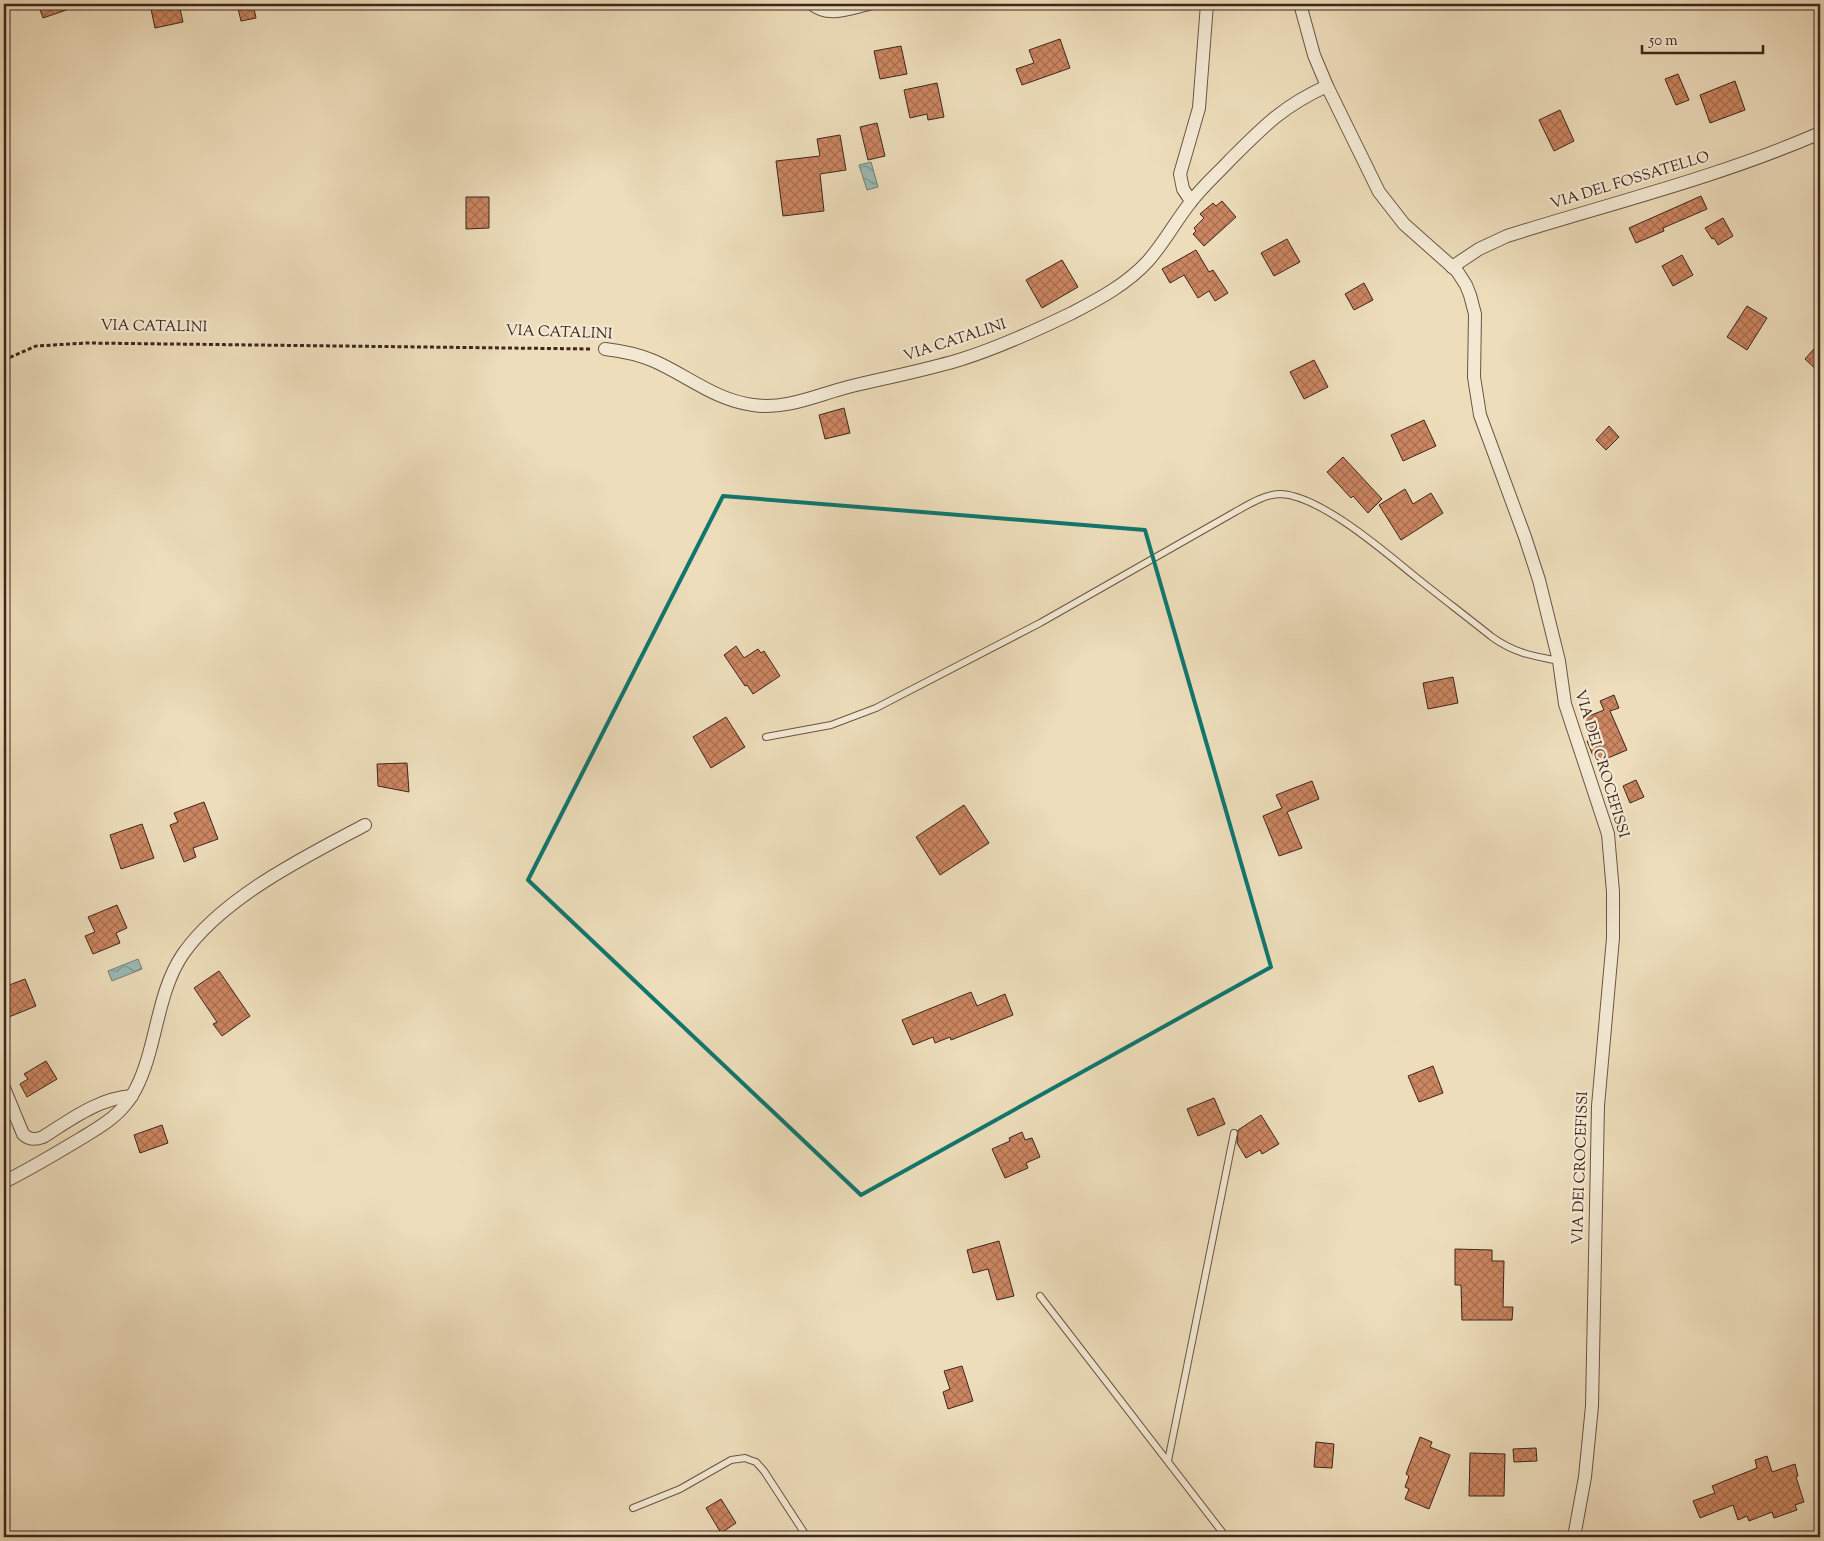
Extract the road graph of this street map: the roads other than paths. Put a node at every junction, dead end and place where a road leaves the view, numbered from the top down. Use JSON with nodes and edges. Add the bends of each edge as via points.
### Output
{"nodes":[{"id":1,"x":812,"y":4,"type":"edge"},
{"id":2,"x":869,"y":4,"type":"edge"},
{"id":3,"x":1207,"y":4,"type":"edge"},
{"id":4,"x":1300,"y":4,"type":"edge"},
{"id":5,"x":1326,"y":86,"type":"junction"},
{"id":6,"x":1820,"y":133,"type":"edge"},
{"id":7,"x":1191,"y":201,"type":"junction"},
{"id":8,"x":1452,"y":267,"type":"junction"},
{"id":9,"x":605,"y":349,"type":"road end"},
{"id":10,"x":1560,"y":662,"type":"junction"},
{"id":11,"x":766,"y":737,"type":"dead end"},
{"id":12,"x":365,"y":825,"type":"dead end"},
{"id":13,"x":4,"y":1088,"type":"edge"},
{"id":14,"x":132,"y":1096,"type":"junction"},
{"id":15,"x":1234,"y":1133,"type":"dead end"},
{"id":16,"x":4,"y":1182,"type":"edge"},
{"id":17,"x":1040,"y":1296,"type":"dead end"},
{"id":18,"x":1168,"y":1461,"type":"junction"},
{"id":19,"x":633,"y":1508,"type":"dead end"},
{"id":20,"x":807,"y":1537,"type":"edge"},
{"id":21,"x":1226,"y":1537,"type":"edge"},
{"id":22,"x":1574,"y":1537,"type":"edge"}],
"edges":[{"from":1,"to":2,"type":"street","via":[[821,10],[832,11]]},
{"from":3,"to":7,"type":"street","via":[[1199,108],[1180,174],[1183,189]]},
{"from":4,"to":5,"type":"street","name":"VIA DEI CROCEFISSI"},
{"from":5,"to":7,"type":"street","name":"VIA CATALINI","via":[[1298,100],[1268,122]]},
{"from":5,"to":8,"type":"street","name":"VIA DEI CROCEFISSI","via":[[1387,204],[1407,228]]},
{"from":6,"to":8,"type":"street","name":"VIA DEL FOSSATELLO","via":[[1714,173],[1507,236]]},
{"from":7,"to":9,"type":"street","name":"VIA CATALINI","via":[[1156,252],[1114,290],[1030,333],[966,358],[912,373],[765,407],[730,400],[653,361]]},
{"from":8,"to":10,"type":"street","name":"VIA DEI CROCEFISSI","via":[[1466,285],[1473,305],[1475,384],[1480,415],[1532,559]]},
{"from":10,"to":11,"type":"lane","via":[[1509,648],[1345,524],[1304,500],[1277,494],[1235,512],[1040,623],[876,708],[831,725]]},
{"from":10,"to":22,"type":"street","name":"VIA DEI CROCEFISSI","via":[[1565,704],[1608,834],[1614,899],[1598,1106],[1591,1417]]},
{"from":12,"to":14,"type":"street","via":[[274,875],[227,909],[197,936],[171,975],[146,1064]]},
{"from":13,"to":14,"type":"street","via":[[23,1134],[34,1139],[94,1107]]},
{"from":14,"to":16,"type":"street","via":[[105,1123]]},
{"from":15,"to":18,"type":"lane"},
{"from":17,"to":18,"type":"lane"},
{"from":18,"to":21,"type":"lane"},
{"from":19,"to":20,"type":"lane","via":[[680,1489],[725,1462],[745,1458],[756,1462],[764,1471]]}]}
